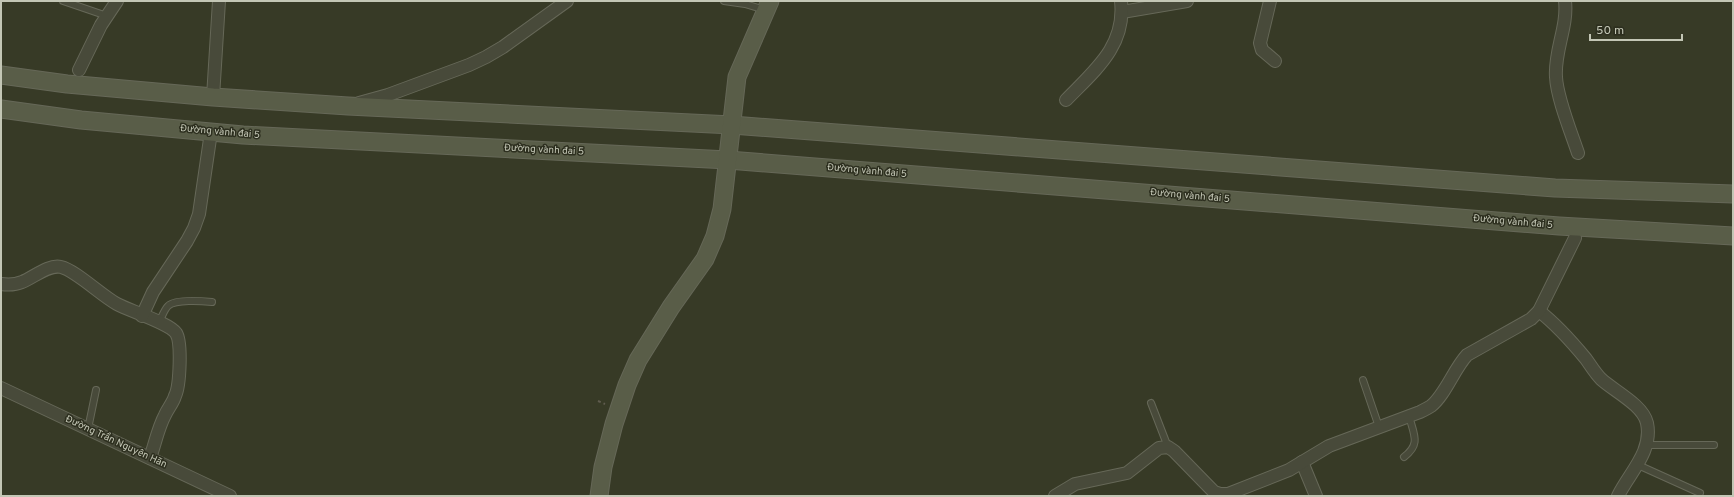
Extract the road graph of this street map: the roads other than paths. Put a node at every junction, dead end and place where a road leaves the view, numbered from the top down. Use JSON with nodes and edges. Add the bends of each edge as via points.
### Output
{"nodes":[{"id":1,"x":63,"y":1,"type":"edge"},
{"id":2,"x":117,"y":1,"type":"edge"},
{"id":3,"x":220,"y":1,"type":"edge"},
{"id":4,"x":567,"y":1,"type":"edge"},
{"id":5,"x":724,"y":1,"type":"edge"},
{"id":6,"x":1187,"y":1,"type":"edge"},
{"id":7,"x":1270,"y":1,"type":"edge"},
{"id":8,"x":1565,"y":1,"type":"edge"},
{"id":9,"x":768,"y":6,"type":"edge"},
{"id":10,"x":1121,"y":6,"type":"edge"},
{"id":11,"x":106,"y":16,"type":"junction"},
{"id":12,"x":1275,"y":61,"type":"dead end"},
{"id":13,"x":79,"y":70,"type":"dead end"},
{"id":14,"x":1,"y":75,"type":"edge"},
{"id":15,"x":213,"y":97,"type":"junction"},
{"id":16,"x":1066,"y":100,"type":"dead end"},
{"id":17,"x":348,"y":106,"type":"junction"},
{"id":18,"x":1,"y":109,"type":"edge"},
{"id":19,"x":732,"y":125,"type":"junction"},
{"id":20,"x":211,"y":132,"type":"junction"},
{"id":21,"x":1578,"y":153,"type":"dead end"},
{"id":22,"x":728,"y":160,"type":"junction"},
{"id":23,"x":1733,"y":194,"type":"edge"},
{"id":24,"x":1733,"y":236,"type":"edge"},
{"id":25,"x":1575,"y":238,"type":"dead end"},
{"id":26,"x":1,"y":284,"type":"edge"},
{"id":27,"x":212,"y":302,"type":"dead end"},
{"id":28,"x":1539,"y":311,"type":"junction"},
{"id":29,"x":142,"y":316,"type":"junction"},
{"id":30,"x":159,"y":322,"type":"junction"},
{"id":31,"x":1363,"y":380,"type":"dead end"},
{"id":32,"x":1,"y":388,"type":"edge"},
{"id":33,"x":96,"y":390,"type":"dead end"},
{"id":34,"x":1151,"y":403,"type":"dead end"},
{"id":35,"x":1409,"y":416,"type":"junction"},
{"id":36,"x":1379,"y":427,"type":"junction"},
{"id":37,"x":88,"y":429,"type":"junction"},
{"id":38,"x":1645,"y":445,"type":"junction"},
{"id":39,"x":1714,"y":445,"type":"dead end"},
{"id":40,"x":1168,"y":447,"type":"junction"},
{"id":41,"x":1404,"y":457,"type":"dead end"},
{"id":42,"x":150,"y":458,"type":"junction"},
{"id":43,"x":1302,"y":462,"type":"junction"},
{"id":44,"x":1638,"y":465,"type":"junction"},
{"id":45,"x":1700,"y":493,"type":"dead end"},
{"id":46,"x":602,"y":494,"type":"edge"},
{"id":47,"x":230,"y":496,"type":"edge"},
{"id":48,"x":1055,"y":496,"type":"edge"},
{"id":49,"x":1316,"y":496,"type":"edge"},
{"id":50,"x":1618,"y":496,"type":"edge"}],
"edges":[{"from":1,"to":11,"type":"lane"},
{"from":2,"to":11,"type":"street"},
{"from":3,"to":15,"type":"street"},
{"from":4,"to":17,"type":"street","via":[[503,47],[469,65],[388,95]]},
{"from":5,"to":9,"type":"lane"},
{"from":6,"to":10,"type":"street"},
{"from":7,"to":12,"type":"street","via":[[1260,43],[1262,50]]},
{"from":8,"to":21,"type":"street","via":[[1565,25],[1556,77]]},
{"from":9,"to":19,"type":"main road","via":[[737,77]]},
{"from":10,"to":16,"type":"street","via":[[1118,36],[1112,50]]},
{"from":11,"to":13,"type":"street"},
{"from":14,"to":15,"type":"main road","via":[[67,84]]},
{"from":15,"to":17,"type":"main road"},
{"from":17,"to":19,"type":"main road"},
{"from":18,"to":20,"type":"main road","name":"Đường vành đai 5"},
{"from":19,"to":22,"type":"main road"},
{"from":19,"to":23,"type":"main road","via":[[1555,188]]},
{"from":20,"to":22,"type":"main road","name":"Đường vành đai 5"},
{"from":20,"to":29,"type":"street","via":[[199,214],[194,228],[153,292]]},
{"from":22,"to":24,"type":"main road","name":"Đường vành đai 5","via":[[1543,224]]},
{"from":22,"to":46,"type":"main road","via":[[722,209],[715,236],[705,259],[638,360],[627,385],[603,467]]},
{"from":25,"to":28,"type":"street"},
{"from":26,"to":29,"type":"street","via":[[21,282],[51,268],[60,267],[69,270],[114,302]]},
{"from":27,"to":30,"type":"lane","via":[[174,302],[168,306]]},
{"from":28,"to":35,"type":"street","via":[[1531,319],[1467,355],[1432,406]]},
{"from":28,"to":38,"type":"street","via":[[1551,321],[1601,378],[1642,414],[1646,423]]},
{"from":29,"to":30,"type":"street"},
{"from":30,"to":42,"type":"street","via":[[176,333],[180,344],[178,388],[162,421]]},
{"from":31,"to":36,"type":"lane"},
{"from":32,"to":37,"type":"street","name":"Đường Trần Nguyên Hãn"},
{"from":33,"to":37,"type":"lane"},
{"from":34,"to":40,"type":"lane"},
{"from":35,"to":36,"type":"street"},
{"from":35,"to":41,"type":"lane","via":[[1415,441],[1413,450]]},
{"from":36,"to":43,"type":"street","via":[[1329,446]]},
{"from":37,"to":42,"type":"street","name":"Đường Trần Nguyên Hãn"},
{"from":38,"to":39,"type":"lane"},
{"from":38,"to":44,"type":"street"},
{"from":40,"to":43,"type":"street","via":[[1214,492],[1220,494],[1228,494],[1289,470]]},
{"from":40,"to":48,"type":"street","via":[[1159,448],[1127,472],[1075,484]]},
{"from":42,"to":47,"type":"street","name":"Đường Trần Nguyên Hãn"},
{"from":43,"to":49,"type":"street"},
{"from":44,"to":45,"type":"lane"},
{"from":44,"to":50,"type":"street"}]}
